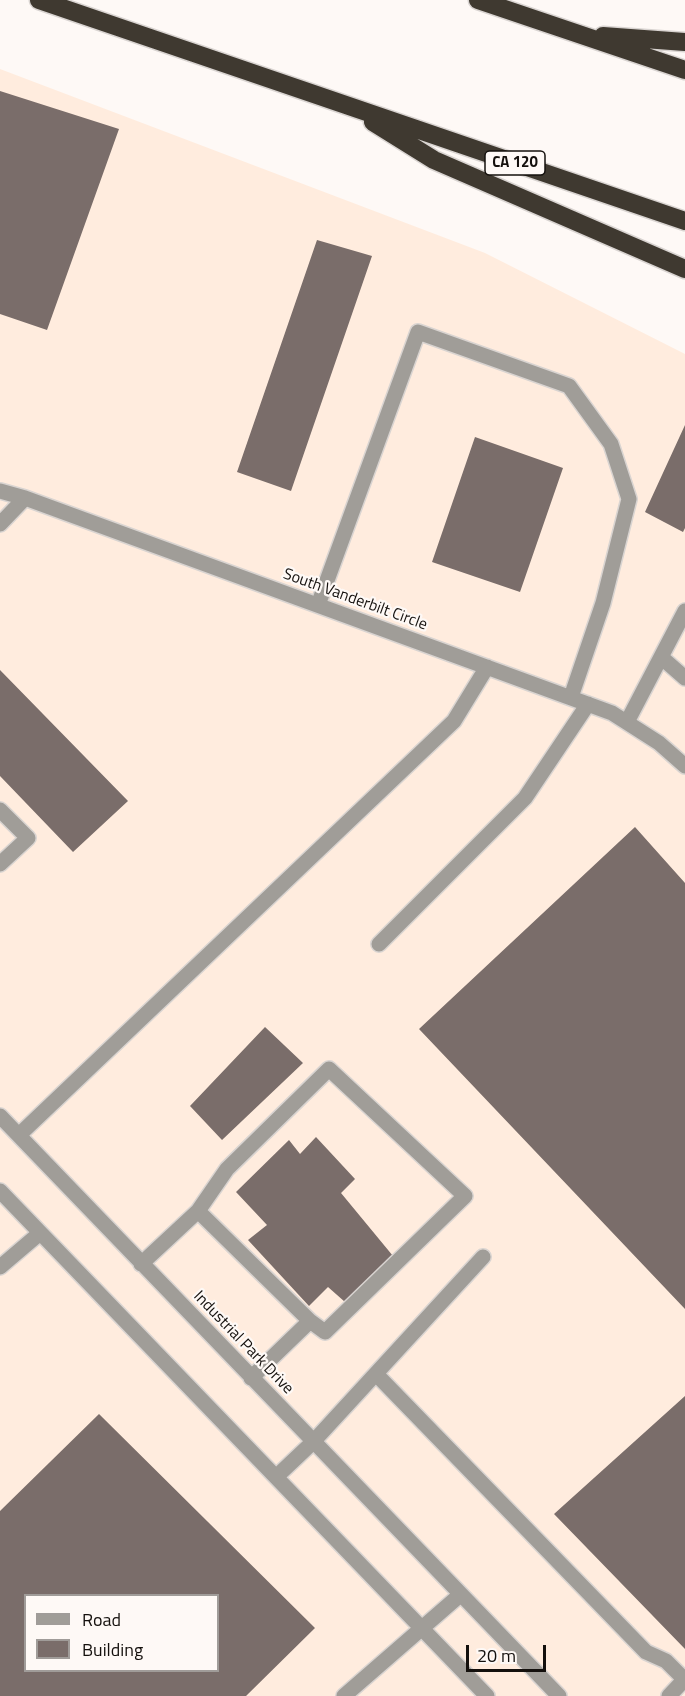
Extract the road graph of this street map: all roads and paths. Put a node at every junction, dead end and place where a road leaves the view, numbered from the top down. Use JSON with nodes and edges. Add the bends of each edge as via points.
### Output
{"nodes":[{"id":1,"x":39,"y":0,"type":"edge"},
{"id":2,"x":478,"y":0,"type":"edge"},
{"id":3,"x":579,"y":34,"type":"junction"},
{"id":4,"x":685,"y":42,"type":"edge"},
{"id":5,"x":685,"y":70,"type":"edge"},
{"id":6,"x":346,"y":105,"type":"junction"},
{"id":7,"x":685,"y":221,"type":"edge"},
{"id":8,"x":685,"y":269,"type":"edge"},
{"id":9,"x":0,"y":491,"type":"edge"},
{"id":10,"x":25,"y":498,"type":"junction"},
{"id":11,"x":0,"y":524,"type":"edge"},
{"id":12,"x":318,"y":605,"type":"junction"},
{"id":13,"x":685,"y":611,"type":"edge"},
{"id":14,"x":661,"y":657,"type":"junction"},
{"id":15,"x":487,"y":667,"type":"junction"},
{"id":16,"x":685,"y":678,"type":"edge"},
{"id":17,"x":571,"y":698,"type":"junction"},
{"id":18,"x":588,"y":704,"type":"junction"},
{"id":19,"x":627,"y":722,"type":"junction"},
{"id":20,"x":685,"y":766,"type":"edge"},
{"id":21,"x":0,"y":810,"type":"edge"},
{"id":22,"x":0,"y":864,"type":"edge"},
{"id":23,"x":379,"y":944,"type":"dead end"},
{"id":24,"x":0,"y":1116,"type":"edge"},
{"id":25,"x":19,"y":1135,"type":"junction"},
{"id":26,"x":0,"y":1191,"type":"edge"},
{"id":27,"x":198,"y":1211,"type":"junction"},
{"id":28,"x":40,"y":1233,"type":"junction"},
{"id":29,"x":483,"y":1257,"type":"dead end"},
{"id":30,"x":141,"y":1264,"type":"junction"},
{"id":31,"x":0,"y":1267,"type":"edge"},
{"id":32,"x":310,"y":1322,"type":"junction"},
{"id":33,"x":376,"y":1374,"type":"junction"},
{"id":34,"x":251,"y":1378,"type":"junction"},
{"id":35,"x":313,"y":1442,"type":"junction"},
{"id":36,"x":276,"y":1478,"type":"junction"},
{"id":37,"x":460,"y":1595,"type":"junction"},
{"id":38,"x":421,"y":1627,"type":"junction"},
{"id":39,"x":685,"y":1680,"type":"edge"},
{"id":40,"x":344,"y":1696,"type":"edge"},
{"id":41,"x":487,"y":1696,"type":"edge"},
{"id":42,"x":559,"y":1696,"type":"edge"},
{"id":43,"x":669,"y":1696,"type":"edge"}],
"edges":[{"from":1,"to":6,"type":"highway","number":"CA 120"},
{"from":2,"to":3,"type":"highway"},
{"from":3,"to":4,"type":"highway"},
{"from":3,"to":5,"type":"highway"},
{"from":6,"to":7,"type":"highway","number":"CA 120"},
{"from":6,"to":8,"type":"highway","via":[[434,160]]},
{"from":9,"to":10,"type":"street","name":"South Vanderbilt Circle"},
{"from":10,"to":11,"type":"street"},
{"from":10,"to":12,"type":"street","name":"South Vanderbilt Circle"},
{"from":12,"to":15,"type":"street","name":"South Vanderbilt Circle"},
{"from":12,"to":17,"type":"street","via":[[418,332],[569,386],[611,444],[629,499],[603,603]]},
{"from":13,"to":14,"type":"street"},
{"from":14,"to":16,"type":"street"},
{"from":14,"to":19,"type":"street"},
{"from":15,"to":17,"type":"street","name":"South Vanderbilt Circle"},
{"from":15,"to":25,"type":"street","via":[[454,721]]},
{"from":17,"to":18,"type":"street","name":"South Vanderbilt Circle"},
{"from":18,"to":19,"type":"street","name":"South Vanderbilt Circle"},
{"from":18,"to":23,"type":"street","via":[[525,798]]},
{"from":19,"to":20,"type":"street","name":"South Vanderbilt Circle"},
{"from":21,"to":22,"type":"street","via":[[28,838]]},
{"from":24,"to":25,"type":"street","name":"Industrial Park Drive"},
{"from":25,"to":30,"type":"street","name":"Industrial Park Drive"},
{"from":26,"to":28,"type":"street"},
{"from":27,"to":30,"type":"street"},
{"from":27,"to":32,"type":"street"},
{"from":27,"to":32,"type":"street","via":[[226,1169],[329,1069],[465,1196],[325,1332]]},
{"from":28,"to":31,"type":"street"},
{"from":28,"to":36,"type":"street"},
{"from":29,"to":33,"type":"street"},
{"from":30,"to":34,"type":"street","name":"Industrial Park Drive"},
{"from":32,"to":34,"type":"street"},
{"from":33,"to":35,"type":"street"},
{"from":33,"to":39,"type":"street","via":[[646,1652],[666,1661]]},
{"from":34,"to":35,"type":"street","name":"Industrial Park Drive"},
{"from":35,"to":36,"type":"street"},
{"from":35,"to":37,"type":"street","name":"Industrial Park Drive"},
{"from":36,"to":38,"type":"street"},
{"from":37,"to":38,"type":"street"},
{"from":37,"to":42,"type":"street","name":"Industrial Park Drive"},
{"from":38,"to":40,"type":"street"},
{"from":38,"to":41,"type":"street"},
{"from":39,"to":43,"type":"street"}]}
